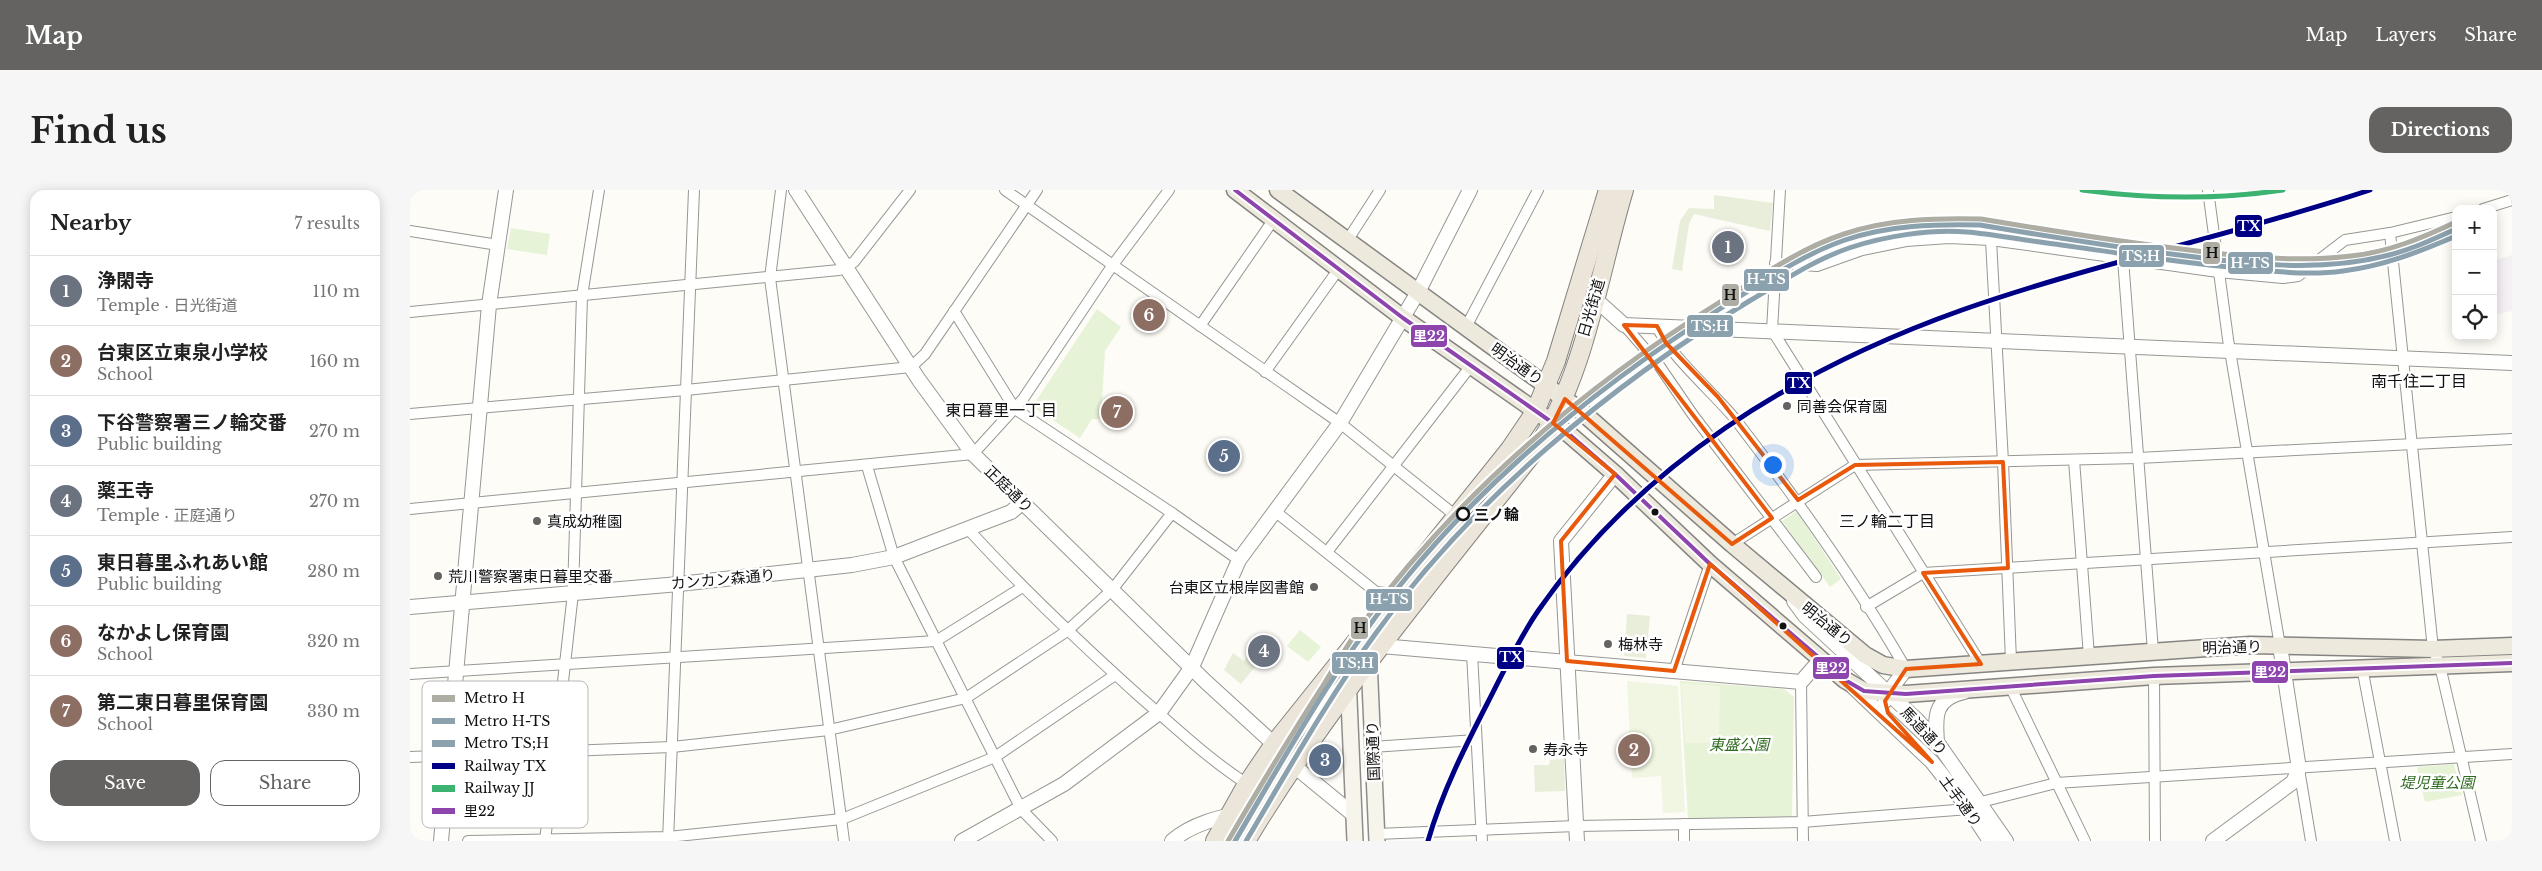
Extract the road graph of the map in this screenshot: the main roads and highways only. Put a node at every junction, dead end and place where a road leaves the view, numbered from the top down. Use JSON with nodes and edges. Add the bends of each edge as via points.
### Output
{"nodes":[{"id":1,"x":1234,"y":190,"type":"edge"},
{"id":2,"x":1278,"y":190,"type":"edge"},
{"id":3,"x":1616,"y":192,"type":"edge"},
{"id":4,"x":1547,"y":386,"type":"junction"},
{"id":5,"x":1565,"y":398,"type":"junction"},
{"id":6,"x":1535,"y":412,"type":"junction"},
{"id":7,"x":1553,"y":423,"type":"junction"},
{"id":8,"x":2512,"y":646,"type":"edge"},
{"id":9,"x":1348,"y":652,"type":"junction"},
{"id":10,"x":1369,"y":660,"type":"junction"},
{"id":11,"x":2512,"y":663,"type":"edge"},
{"id":12,"x":1348,"y":687,"type":"junction"},
{"id":13,"x":1377,"y":838,"type":"edge"},
{"id":14,"x":1215,"y":841,"type":"edge"},
{"id":15,"x":1246,"y":841,"type":"edge"},
{"id":16,"x":1355,"y":841,"type":"edge"}],
"edges":[{"from":1,"to":6,"type":"main road","name":"明治通り","via":[[1403,318]]},
{"from":2,"to":4,"type":"main road","name":"明治通り"},
{"from":3,"to":4,"type":"highway","name":"日光街道"},
{"from":3,"to":5,"type":"highway","name":"日光街道","via":[[1594,298]]},
{"from":4,"to":5,"type":"main road","name":"明治通り"},
{"from":4,"to":6,"type":"highway","name":"日光街道"},
{"from":5,"to":7,"type":"highway","name":"日光街道"},
{"from":5,"to":8,"type":"main road","name":"明治通り","via":[[1786,590],[1865,655],[1883,665],[1906,669],[2153,651],[2280,646],[2432,649]]},
{"from":6,"to":7,"type":"main road","name":"明治通り"},
{"from":6,"to":9,"type":"highway","name":"日光街道","via":[[1510,449]]},
{"from":7,"to":10,"type":"highway","name":"日光街道","via":[[1536,449]]},
{"from":7,"to":11,"type":"main road","name":"明治通り","via":[[1616,474],[1710,564],[1845,680],[1864,691],[1887,694],[2154,676]]},
{"from":9,"to":12,"type":"main road","name":"国際通り"},
{"from":9,"to":14,"type":"highway","name":"日光街道","via":[[1274,744]]},
{"from":10,"to":12,"type":"highway","name":"日光街道"},
{"from":10,"to":13,"type":"main road","name":"国際通り"},
{"from":12,"to":15,"type":"highway","name":"日光街道","via":[[1293,765]]},
{"from":12,"to":16,"type":"main road","name":"国際通り"}]}
